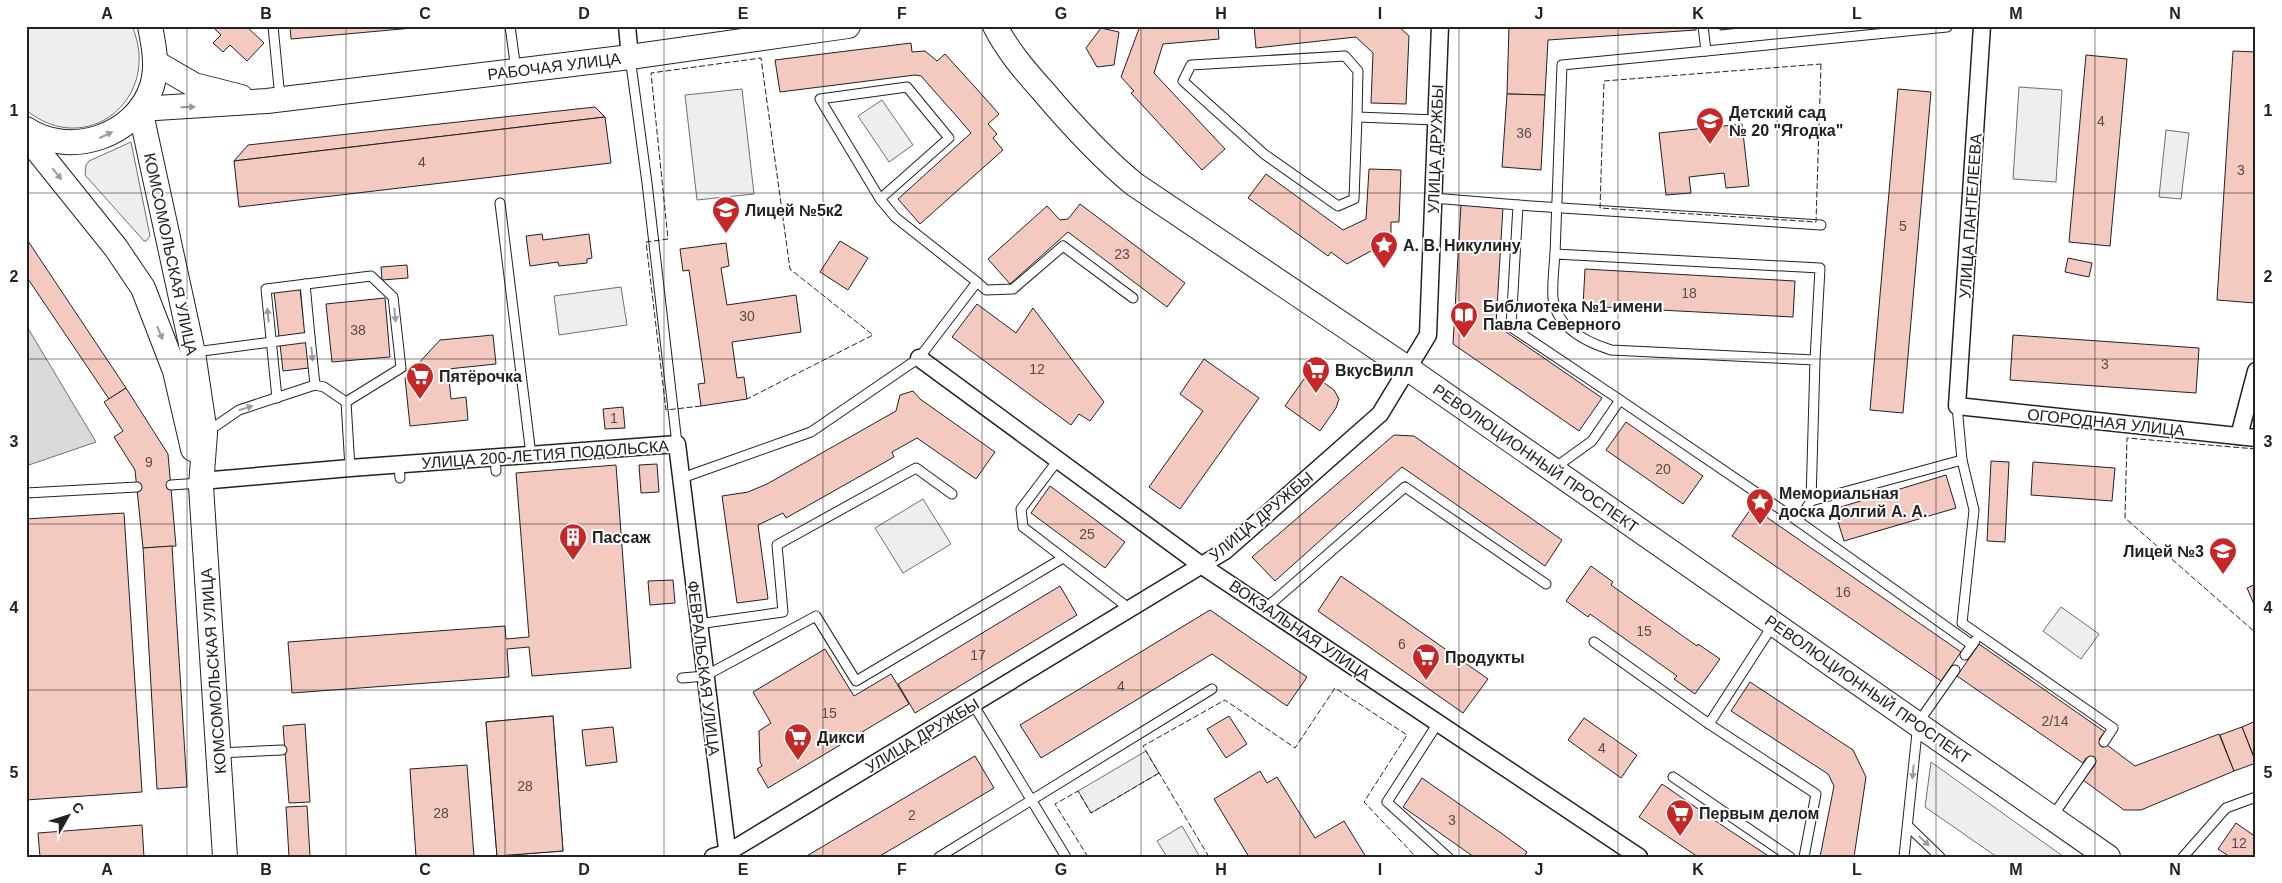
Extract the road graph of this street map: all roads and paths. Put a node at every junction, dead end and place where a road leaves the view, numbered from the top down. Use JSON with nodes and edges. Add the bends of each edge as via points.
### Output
{"nodes":[{"id":1,"x":150,"y":26,"type":"edge"},
{"id":2,"x":273,"y":26,"type":"edge"},
{"id":3,"x":510,"y":26,"type":"edge"},
{"id":4,"x":627,"y":26,"type":"edge"},
{"id":5,"x":848,"y":26,"type":"edge"},
{"id":6,"x":995,"y":26,"type":"edge"},
{"id":7,"x":1440,"y":26,"type":"edge"},
{"id":8,"x":1703,"y":26,"type":"edge"},
{"id":9,"x":1982,"y":26,"type":"edge"},
{"id":10,"x":1947,"y":27,"type":"edge"},
{"id":11,"x":1706,"y":51,"type":"junction"},
{"id":12,"x":630,"y":57,"type":"junction"},
{"id":13,"x":156,"y":63,"type":"junction"},
{"id":14,"x":516,"y":70,"type":"junction"},
{"id":15,"x":270,"y":100,"type":"junction"},
{"id":16,"x":140,"y":109,"type":"junction"},
{"id":17,"x":1356,"y":118,"type":"junction"},
{"id":18,"x":1436,"y":120,"type":"junction"},
{"id":19,"x":26,"y":129,"type":"edge"},
{"id":20,"x":26,"y":136,"type":"edge"},
{"id":21,"x":1433,"y":198,"type":"junction"},
{"id":22,"x":880,"y":199,"type":"junction"},
{"id":23,"x":500,"y":203,"type":"dead end"},
{"id":24,"x":1518,"y":205,"type":"junction"},
{"id":25,"x":1557,"y":208,"type":"junction"},
{"id":26,"x":1821,"y":225,"type":"dead end"},
{"id":27,"x":1555,"y":254,"type":"junction"},
{"id":28,"x":977,"y":282,"type":"junction"},
{"id":29,"x":305,"y":284,"type":"junction"},
{"id":30,"x":1132,"y":298,"type":"dead end"},
{"id":31,"x":310,"y":337,"type":"junction"},
{"id":32,"x":271,"y":342,"type":"junction"},
{"id":33,"x":193,"y":352,"type":"junction"},
{"id":34,"x":919,"y":358,"type":"junction"},
{"id":35,"x":1815,"y":360,"type":"junction"},
{"id":36,"x":1407,"y":368,"type":"junction"},
{"id":37,"x":2256,"y":371,"type":"edge"},
{"id":38,"x":315,"y":385,"type":"junction"},
{"id":39,"x":277,"y":398,"type":"junction"},
{"id":40,"x":1620,"y":400,"type":"junction"},
{"id":41,"x":346,"y":402,"type":"junction"},
{"id":42,"x":1957,"y":406,"type":"junction"},
{"id":43,"x":205,"y":433,"type":"junction"},
{"id":44,"x":2239,"y":436,"type":"junction"},
{"id":45,"x":2256,"y":438,"type":"edge"},
{"id":46,"x":677,"y":444,"type":"junction"},
{"id":47,"x":531,"y":455,"type":"junction"},
{"id":48,"x":1058,"y":460,"type":"junction"},
{"id":49,"x":1962,"y":460,"type":"junction"},
{"id":50,"x":350,"y":468,"type":"junction"},
{"id":51,"x":1553,"y":470,"type":"junction"},
{"id":52,"x":682,"y":478,"type":"junction"},
{"id":53,"x":201,"y":483,"type":"junction"},
{"id":54,"x":171,"y":485,"type":"dead end"},
{"id":55,"x":137,"y":487,"type":"dead end"},
{"id":56,"x":26,"y":493,"type":"edge"},
{"id":57,"x":952,"y":494,"type":"dead end"},
{"id":58,"x":1811,"y":501,"type":"junction"},
{"id":59,"x":1798,"y":521,"type":"junction"},
{"id":60,"x":1062,"y":558,"type":"junction"},
{"id":61,"x":1202,"y":565,"type":"junction"},
{"id":62,"x":1546,"y":584,"type":"dead end"},
{"id":63,"x":1266,"y":608,"type":"junction"},
{"id":64,"x":1130,"y":609,"type":"junction"},
{"id":65,"x":1774,"y":623,"type":"junction"},
{"id":66,"x":1962,"y":623,"type":"junction"},
{"id":67,"x":698,"y":624,"type":"junction"},
{"id":68,"x":1955,"y":634,"type":"junction"},
{"id":69,"x":1979,"y":635,"type":"junction"},
{"id":70,"x":1594,"y":642,"type":"dead end"},
{"id":71,"x":1972,"y":645,"type":"junction"},
{"id":72,"x":1965,"y":655,"type":"dead end"},
{"id":73,"x":1955,"y":670,"type":"dead end"},
{"id":74,"x":705,"y":676,"type":"junction"},
{"id":75,"x":682,"y":678,"type":"dead end"},
{"id":76,"x":1212,"y":689,"type":"dead end"},
{"id":77,"x":974,"y":704,"type":"junction"},
{"id":78,"x":1438,"y":723,"type":"junction"},
{"id":79,"x":1918,"y":723,"type":"junction"},
{"id":80,"x":1709,"y":724,"type":"junction"},
{"id":81,"x":2104,"y":742,"type":"dead end"},
{"id":82,"x":282,"y":750,"type":"dead end"},
{"id":83,"x":219,"y":753,"type":"junction"},
{"id":84,"x":2090,"y":761,"type":"dead end"},
{"id":85,"x":1673,"y":777,"type":"dead end"},
{"id":86,"x":2256,"y":797,"type":"edge"},
{"id":87,"x":1032,"y":800,"type":"junction"},
{"id":88,"x":2051,"y":818,"type":"junction"},
{"id":89,"x":1908,"y":826,"type":"junction"},
{"id":90,"x":722,"y":856,"type":"edge"},
{"id":91,"x":226,"y":857,"type":"edge"},
{"id":92,"x":939,"y":857,"type":"edge"},
{"id":93,"x":1066,"y":857,"type":"edge"},
{"id":94,"x":1448,"y":857,"type":"edge"},
{"id":95,"x":1640,"y":857,"type":"edge"},
{"id":96,"x":1790,"y":857,"type":"edge"},
{"id":97,"x":1804,"y":857,"type":"edge"},
{"id":98,"x":1904,"y":857,"type":"edge"},
{"id":99,"x":1940,"y":857,"type":"edge"},
{"id":100,"x":2108,"y":857,"type":"edge"},
{"id":101,"x":2183,"y":857,"type":"edge"}],
"edges":[{"from":1,"to":13,"type":"street"},
{"from":2,"to":15,"type":"lane"},
{"from":3,"to":14,"type":"lane"},
{"from":4,"to":12,"type":"street"},
{"from":5,"to":12,"type":"street","name":"РАБОЧАЯ УЛИЦА"},
{"from":6,"to":36,"type":"street","name":"РЕВОЛЮЦИОННЫЙ ПРОСПЕКТ","via":[[1020,65],[1076,129],[1134,184]]},
{"from":7,"to":18,"type":"street","name":"УЛИЦА ДРУЖБЫ"},
{"from":8,"to":11,"type":"lane"},
{"from":9,"to":42,"type":"street","name":"УЛИЦА ПАНТЕЛЕЕВА"},
{"from":10,"to":11,"type":"lane"},
{"from":11,"to":25,"type":"lane","via":[[1562,65]]},
{"from":12,"to":14,"type":"street","name":"РАБОЧАЯ УЛИЦА"},
{"from":12,"to":46,"type":"lane"},
{"from":13,"to":15,"type":"street","name":"РАБОЧАЯ УЛИЦА","via":[[194,85]]},
{"from":13,"to":16,"type":"street","via":[[152,88]]},
{"from":14,"to":15,"type":"street","name":"РАБОЧАЯ УЛИЦА"},
{"from":16,"to":15,"type":"street","name":"РАБОЧАЯ УЛИЦА","one_way":true},
{"from":19,"to":16,"type":"street","one_way":true,"via":[[57,142],[80,143],[103,137],[123,126]]},
{"from":16,"to":33,"type":"street","name":"КОМСОМОЛЬСКАЯ УЛИЦА"},
{"from":17,"to":17,"type":"lane","via":[[1354,200],[1338,206],[1264,154],[1183,81],[1191,65],[1345,56],[1358,71]]},
{"from":17,"to":18,"type":"lane"},
{"from":18,"to":21,"type":"street","name":"УЛИЦА ДРУЖБЫ"},
{"from":20,"to":53,"type":"street","name":"КОМСОМОЛЬСКАЯ УЛИЦА","one_way":true,"via":[[116,248],[142,288],[175,371]]},
{"from":21,"to":24,"type":"lane"},
{"from":21,"to":36,"type":"street","name":"УЛИЦА ДРУЖБЫ","via":[[1428,335]]},
{"from":22,"to":22,"type":"lane","via":[[825,107],[820,99],[907,88],[949,138]]},
{"from":22,"to":28,"type":"lane","via":[[895,217]]},
{"from":23,"to":47,"type":"lane"},
{"from":24,"to":25,"type":"lane"},
{"from":24,"to":40,"type":"lane","via":[[1512,327]]},
{"from":25,"to":26,"type":"lane"},
{"from":25,"to":27,"type":"lane"},
{"from":27,"to":35,"type":"lane","via":[[1553,298],[1556,309],[1578,336],[1590,343],[1611,350]]},
{"from":27,"to":35,"type":"lane","via":[[1820,268]]},
{"from":28,"to":30,"type":"lane","via":[[986,290],[1014,289],[1063,246]]},
{"from":28,"to":34,"type":"lane"},
{"from":29,"to":31,"type":"lane"},
{"from":32,"to":29,"type":"lane","one_way":true,"via":[[266,289]]},
{"from":29,"to":41,"type":"lane","one_way":true,"via":[[371,276],[393,297],[401,368]]},
{"from":31,"to":32,"type":"lane"},
{"from":31,"to":38,"type":"lane","one_way":true},
{"from":32,"to":33,"type":"lane"},
{"from":32,"to":39,"type":"lane"},
{"from":33,"to":43,"type":"street","name":"КОМСОМОЛЬСКАЯ УЛИЦА"},
{"from":34,"to":48,"type":"street","name":"ВОКЗАЛЬНАЯ УЛИЦА"},
{"from":34,"to":52,"type":"lane","via":[[811,432]]},
{"from":35,"to":58,"type":"lane"},
{"from":36,"to":51,"type":"street","name":"РЕВОЛЮЦИОННЫЙ ПРОСПЕКТ"},
{"from":36,"to":61,"type":"street","name":"УЛИЦА ДРУЖБЫ","via":[[1380,414],[1225,551]]},
{"from":37,"to":44,"type":"street"},
{"from":38,"to":39,"type":"lane"},
{"from":38,"to":41,"type":"lane","via":[[324,387]]},
{"from":43,"to":39,"type":"lane","one_way":true,"via":[[239,410]]},
{"from":40,"to":51,"type":"lane","via":[[1592,441]]},
{"from":40,"to":59,"type":"lane"},
{"from":41,"to":50,"type":"lane"},
{"from":42,"to":44,"type":"street","name":"ОГОРОДНАЯ УЛИЦА"},
{"from":42,"to":49,"type":"lane"},
{"from":43,"to":53,"type":"street","name":"КОМСОМОЛЬСКАЯ УЛИЦА"},
{"from":44,"to":45,"type":"street","name":"ОГОРОДНАЯ УЛИЦА"},
{"from":46,"to":47,"type":"street","name":"УЛИЦА 200-ЛЕТИЯ ПОДОЛЬСКА","via":[[624,454]]},
{"from":46,"to":52,"type":"street","name":"УЛИЦА 200-ЛЕТИЯ ПОДОЛЬСКА"},
{"from":47,"to":50,"type":"street","name":"УЛИЦА 200-ЛЕТИЯ ПОДОЛЬСКА","via":[[495,464],[399,471]]},
{"from":48,"to":60,"type":"lane","via":[[1021,509],[1023,527]]},
{"from":48,"to":61,"type":"street","name":"ВОКЗАЛЬНАЯ УЛИЦА"},
{"from":49,"to":58,"type":"lane"},
{"from":49,"to":66,"type":"lane","via":[[1974,510]]},
{"from":50,"to":53,"type":"street","name":"УЛИЦА 200-ЛЕТИЯ ПОДОЛЬСКА"},
{"from":51,"to":65,"type":"street","name":"РЕВОЛЮЦИОННЫЙ ПРОСПЕКТ"},
{"from":52,"to":67,"type":"street","name":"ФЕВРАЛЬСКАЯ УЛИЦА"},
{"from":53,"to":54,"type":"lane"},
{"from":53,"to":83,"type":"street","name":"КОМСОМОЛЬСКАЯ УЛИЦА"},
{"from":55,"to":56,"type":"lane"},
{"from":57,"to":67,"type":"lane","via":[[916,468],[778,545],[783,612]]},
{"from":58,"to":59,"type":"lane"},
{"from":59,"to":68,"type":"lane"},
{"from":60,"to":64,"type":"lane"},
{"from":60,"to":74,"type":"lane","via":[[856,681],[816,616]]},
{"from":61,"to":63,"type":"street","name":"ВОКЗАЛЬНАЯ УЛИЦА"},
{"from":61,"to":64,"type":"street","name":"УЛИЦА ДРУЖБЫ"},
{"from":62,"to":63,"type":"lane","via":[[1405,487]]},
{"from":63,"to":78,"type":"street","name":"ВОКЗАЛЬНАЯ УЛИЦА"},
{"from":64,"to":77,"type":"street","name":"УЛИЦА ДРУЖБЫ"},
{"from":65,"to":79,"type":"street","name":"РЕВОЛЮЦИОННЫЙ ПРОСПЕКТ"},
{"from":65,"to":80,"type":"lane"},
{"from":66,"to":68,"type":"lane"},
{"from":66,"to":69,"type":"lane"},
{"from":67,"to":74,"type":"street","name":"ФЕВРАЛЬСКАЯ УЛИЦА"},
{"from":68,"to":71,"type":"lane"},
{"from":69,"to":71,"type":"lane"},
{"from":69,"to":81,"type":"lane","via":[[2113,728]]},
{"from":70,"to":80,"type":"lane"},
{"from":71,"to":72,"type":"lane"},
{"from":73,"to":79,"type":"lane"},
{"from":74,"to":75,"type":"lane"},
{"from":74,"to":90,"type":"street","name":"ФЕВРАЛЬСКАЯ УЛИЦА"},
{"from":76,"to":87,"type":"lane"},
{"from":77,"to":87,"type":"lane"},
{"from":77,"to":90,"type":"street","name":"УЛИЦА ДРУЖБЫ"},
{"from":78,"to":94,"type":"lane","via":[[1387,802]]},
{"from":78,"to":95,"type":"street","name":"ВОКЗАЛЬНАЯ УЛИЦА"},
{"from":79,"to":88,"type":"street","name":"РЕВОЛЮЦИОННЫЙ ПРОСПЕКТ"},
{"from":79,"to":89,"type":"lane","one_way":true},
{"from":80,"to":97,"type":"lane","via":[[1816,794]]},
{"from":82,"to":83,"type":"lane"},
{"from":83,"to":91,"type":"street","name":"КОМСОМОЛЬСКАЯ УЛИЦА"},
{"from":84,"to":88,"type":"lane"},
{"from":85,"to":96,"type":"lane"},
{"from":86,"to":101,"type":"lane","via":[[2226,808]]},
{"from":87,"to":92,"type":"lane"},
{"from":87,"to":93,"type":"lane"},
{"from":88,"to":100,"type":"street","name":"РЕВОЛЮЦИОННЫЙ ПРОСПЕКТ"},
{"from":89,"to":98,"type":"lane"},
{"from":89,"to":99,"type":"lane","one_way":true}]}
